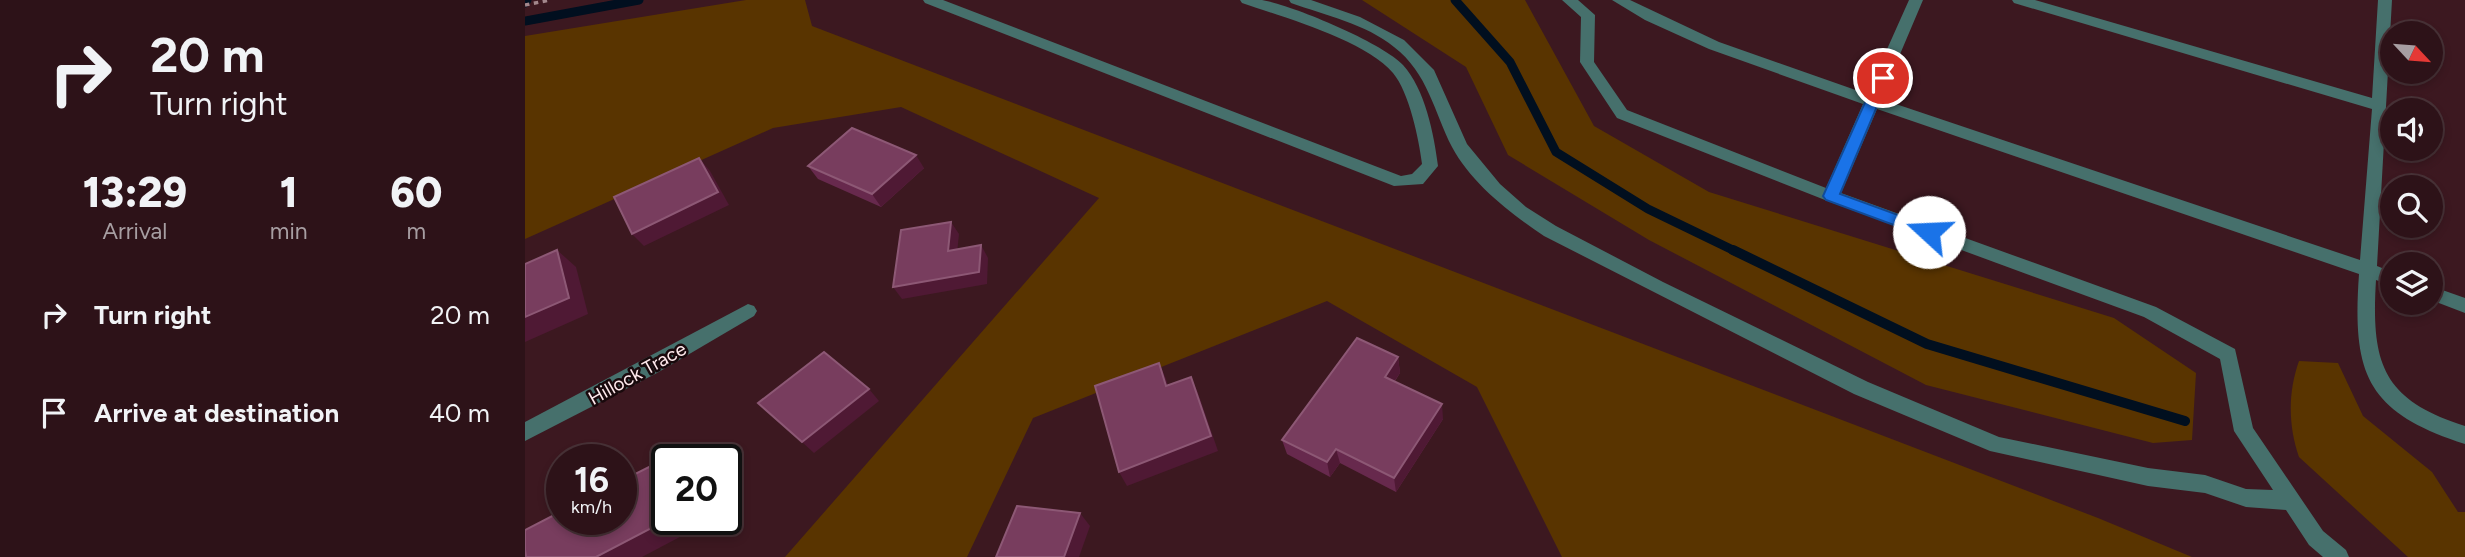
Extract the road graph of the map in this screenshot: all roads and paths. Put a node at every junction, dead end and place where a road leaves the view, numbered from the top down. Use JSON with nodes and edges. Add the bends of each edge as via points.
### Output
{"nodes":[{"id":1,"x":550,"y":0,"type":"edge"},
{"id":2,"x":930,"y":0,"type":"edge"},
{"id":3,"x":1247,"y":0,"type":"edge"},
{"id":4,"x":1296,"y":0,"type":"edge"},
{"id":5,"x":1569,"y":0,"type":"edge"},
{"id":6,"x":1619,"y":0,"type":"edge"},
{"id":7,"x":1916,"y":0,"type":"edge"},
{"id":8,"x":2019,"y":0,"type":"edge"},
{"id":9,"x":2385,"y":0,"type":"edge"},
{"id":10,"x":525,"y":5,"type":"edge"},
{"id":11,"x":2380,"y":98,"type":"edge"},
{"id":12,"x":1872,"y":102,"type":"junction"},
{"id":13,"x":2380,"y":106,"type":"joint"},
{"id":14,"x":1831,"y":196,"type":"junction"},
{"id":15,"x":2369,"y":270,"type":"junction"},
{"id":16,"x":2380,"y":274,"type":"edge"},
{"id":17,"x":2443,"y":298,"type":"edge"},
{"id":18,"x":2465,"y":306,"type":"edge"},
{"id":19,"x":748,"y":311,"type":"dead end"},
{"id":20,"x":525,"y":432,"type":"edge"},
{"id":21,"x":2465,"y":435,"type":"edge"},
{"id":22,"x":2291,"y":501,"type":"junction"},
{"id":23,"x":2339,"y":557,"type":"edge"}],
"edges":[{"from":1,"to":10,"type":"path"},
{"from":2,"to":3,"type":"street","via":[[1400,182],[1417,180],[1430,166],[1429,142],[1399,70],[1375,50]]},
{"from":4,"to":22,"type":"street","via":[[1355,20],[1399,43],[1429,74],[1460,147],[1494,188],[1551,231],[1657,287],[1861,388],[1997,444],[2148,477],[2205,484],[2246,498]]},
{"from":5,"to":14,"type":"street","via":[[1588,15],[1587,62],[1622,114]]},
{"from":6,"to":12,"type":"street","via":[[1751,62]]},
{"from":7,"to":12,"type":"street"},
{"from":8,"to":13,"type":"street"},
{"from":9,"to":11,"type":"street"},
{"from":12,"to":14,"type":"street"},
{"from":12,"to":15,"type":"street"},
{"from":13,"to":15,"type":"street"},
{"from":14,"to":22,"type":"street","via":[[2150,312],[2228,354],[2244,431]]},
{"from":15,"to":16,"type":"street"},
{"from":15,"to":21,"type":"street","via":[[2370,358],[2381,384],[2399,405],[2430,425]]},
{"from":17,"to":18,"type":"street"},
{"from":19,"to":20,"type":"street","name":"Hillock Trace"},
{"from":22,"to":23,"type":"street","via":[[2316,538]]}]}
